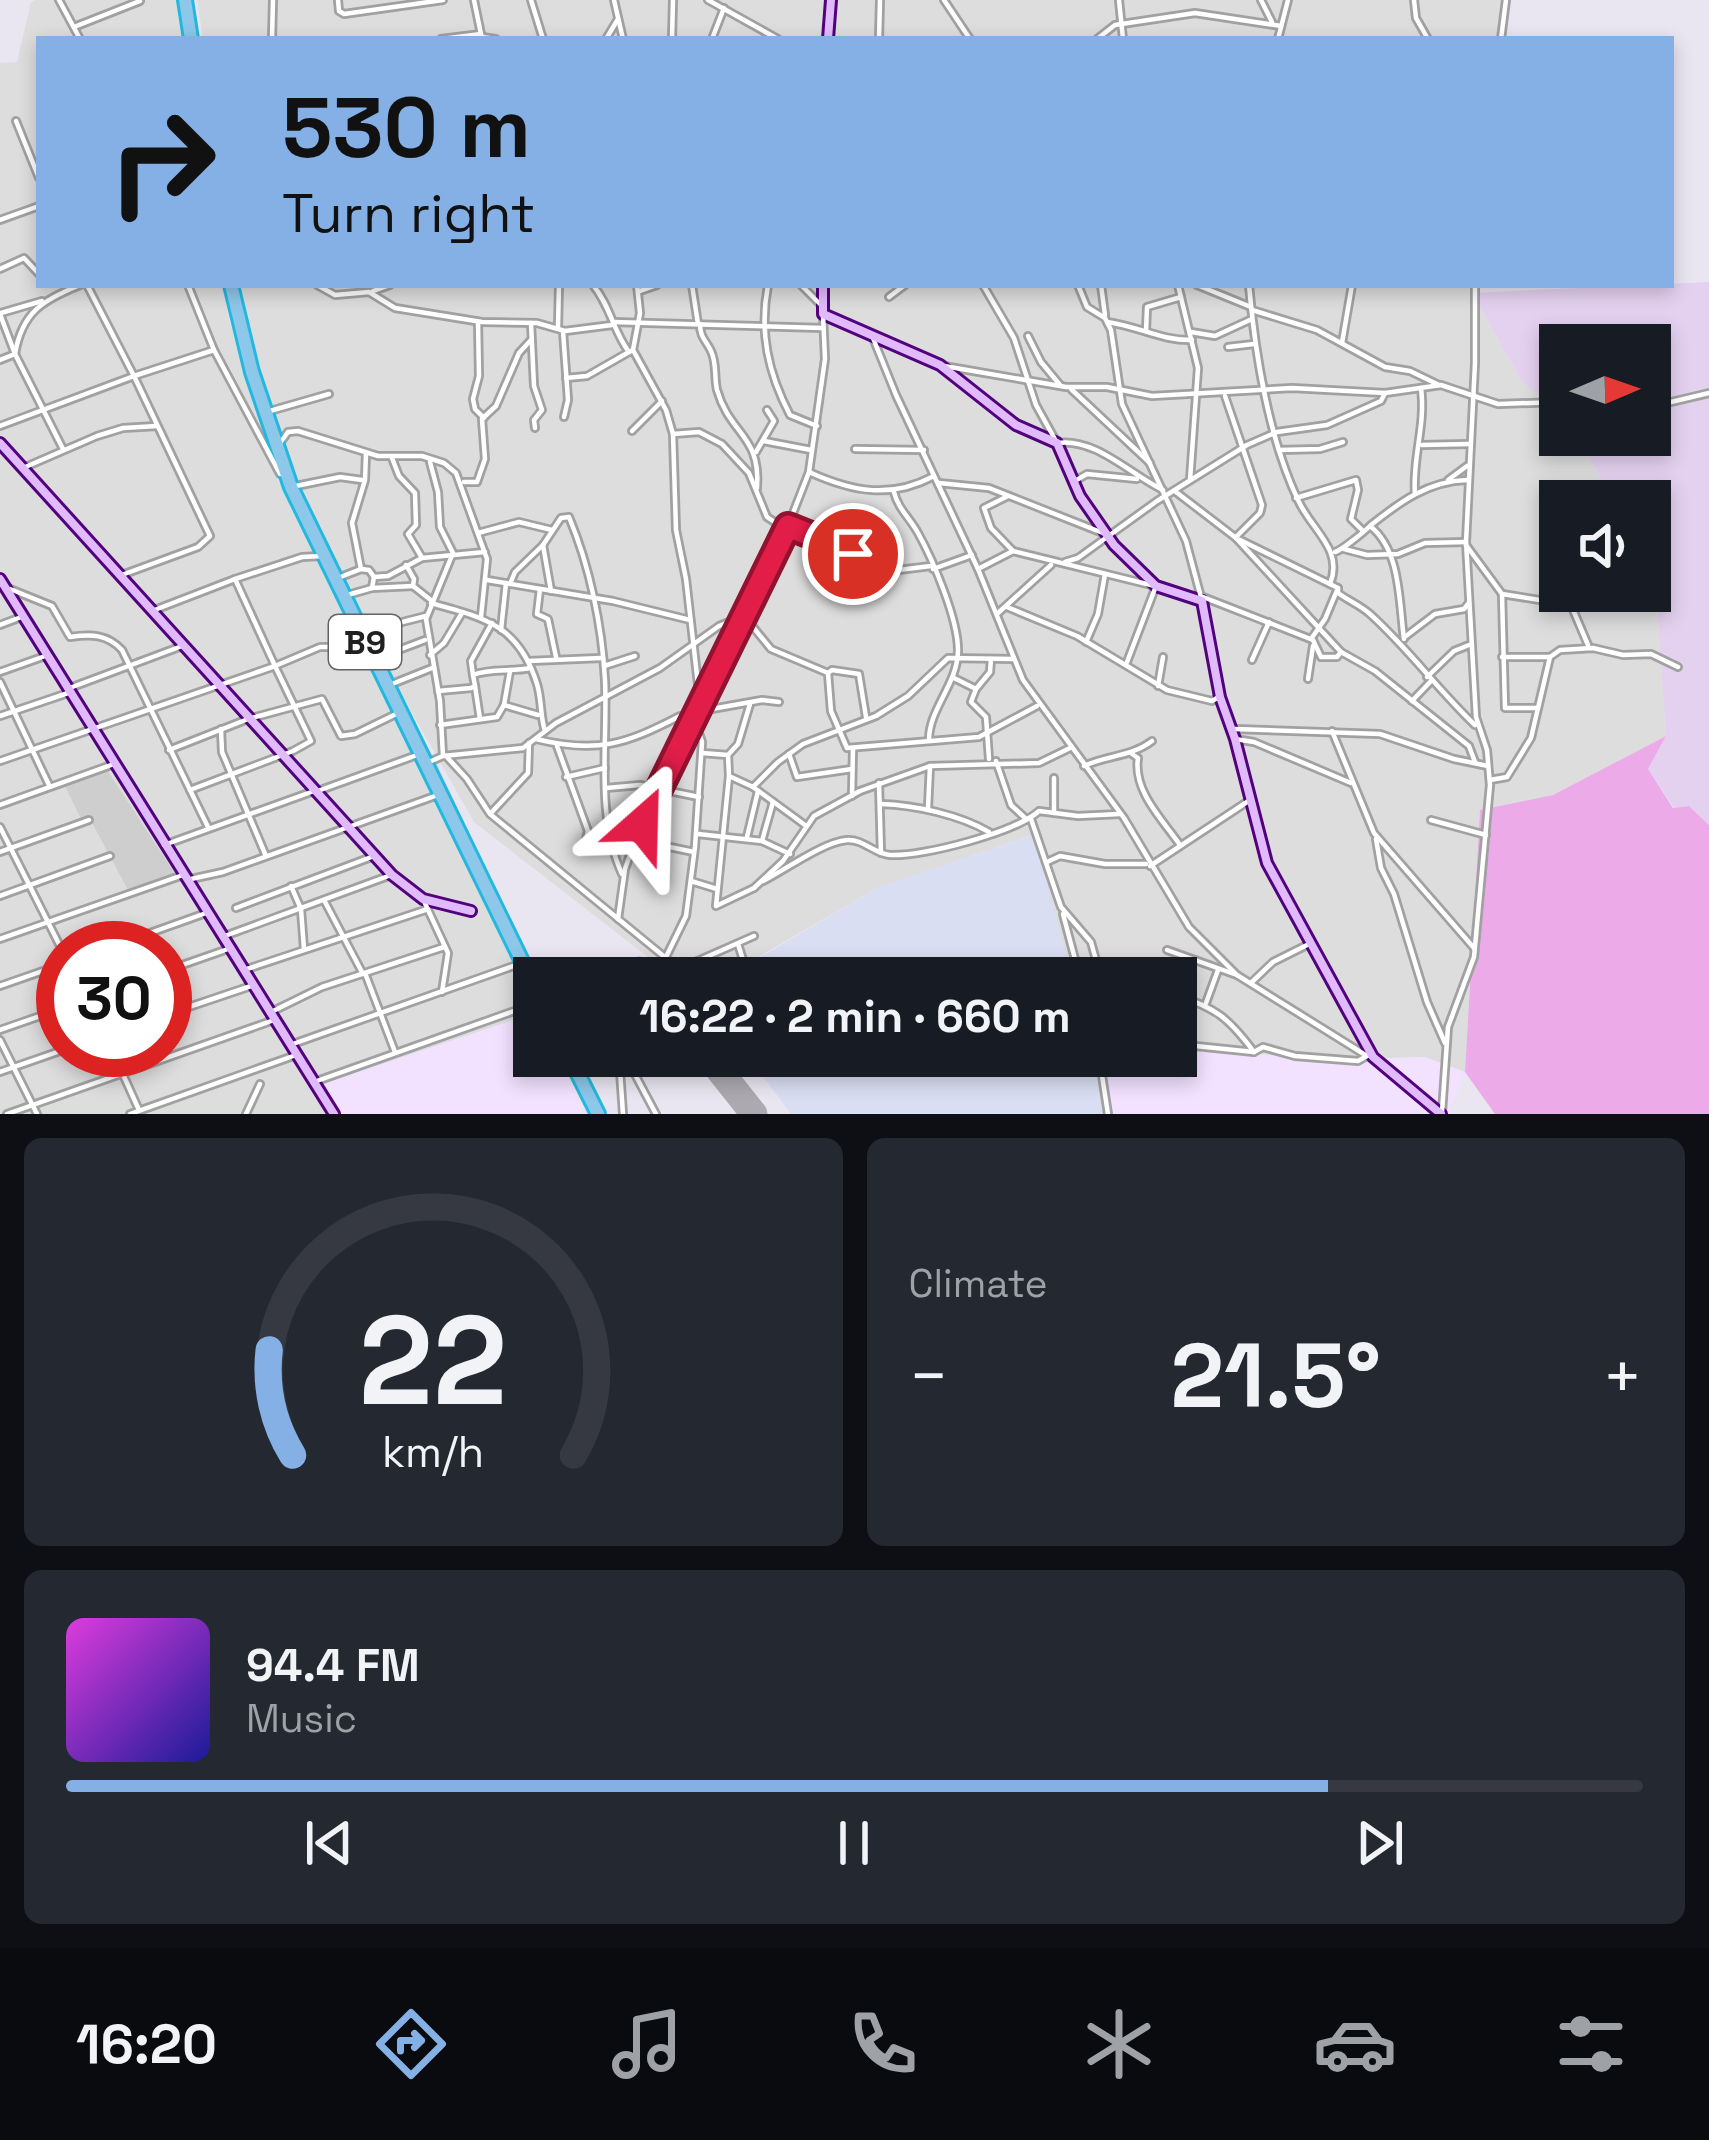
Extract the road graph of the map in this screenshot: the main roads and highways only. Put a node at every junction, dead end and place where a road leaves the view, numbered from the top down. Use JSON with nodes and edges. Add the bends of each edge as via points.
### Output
{"nodes":[{"id":1,"x":185,"y":0,"type":"edge"},
{"id":2,"x":830,"y":0,"type":"edge"},
{"id":3,"x":190,"y":32,"type":"edge"},
{"id":4,"x":828,"y":36,"type":"edge"},
{"id":5,"x":232,"y":288,"type":"edge"},
{"id":6,"x":823,"y":288,"type":"edge"},
{"id":7,"x":0,"y":443,"type":"edge"},
{"id":8,"x":2,"y":583,"type":"edge"},
{"id":9,"x":471,"y":911,"type":"dead end"},
{"id":10,"x":520,"y":957,"type":"edge"},
{"id":11,"x":580,"y":1077,"type":"edge"},
{"id":12,"x":1441,"y":1113,"type":"edge"},
{"id":13,"x":334,"y":1114,"type":"edge"},
{"id":14,"x":598,"y":1114,"type":"edge"}],
"edges":[{"from":1,"to":3,"type":"highway"},
{"from":2,"to":4,"type":"main road"},
{"from":5,"to":10,"type":"highway","number":"B9","via":[[276,450],[304,515]]},
{"from":6,"to":12,"type":"main road","via":[[823,310],[940,365],[1016,425],[1057,443],[1110,536],[1155,586],[1202,599],[1220,698],[1267,863],[1370,1057]]},
{"from":7,"to":9,"type":"main road","via":[[392,875],[423,899]]},
{"from":8,"to":13,"type":"main road"},
{"from":11,"to":14,"type":"highway"}]}
